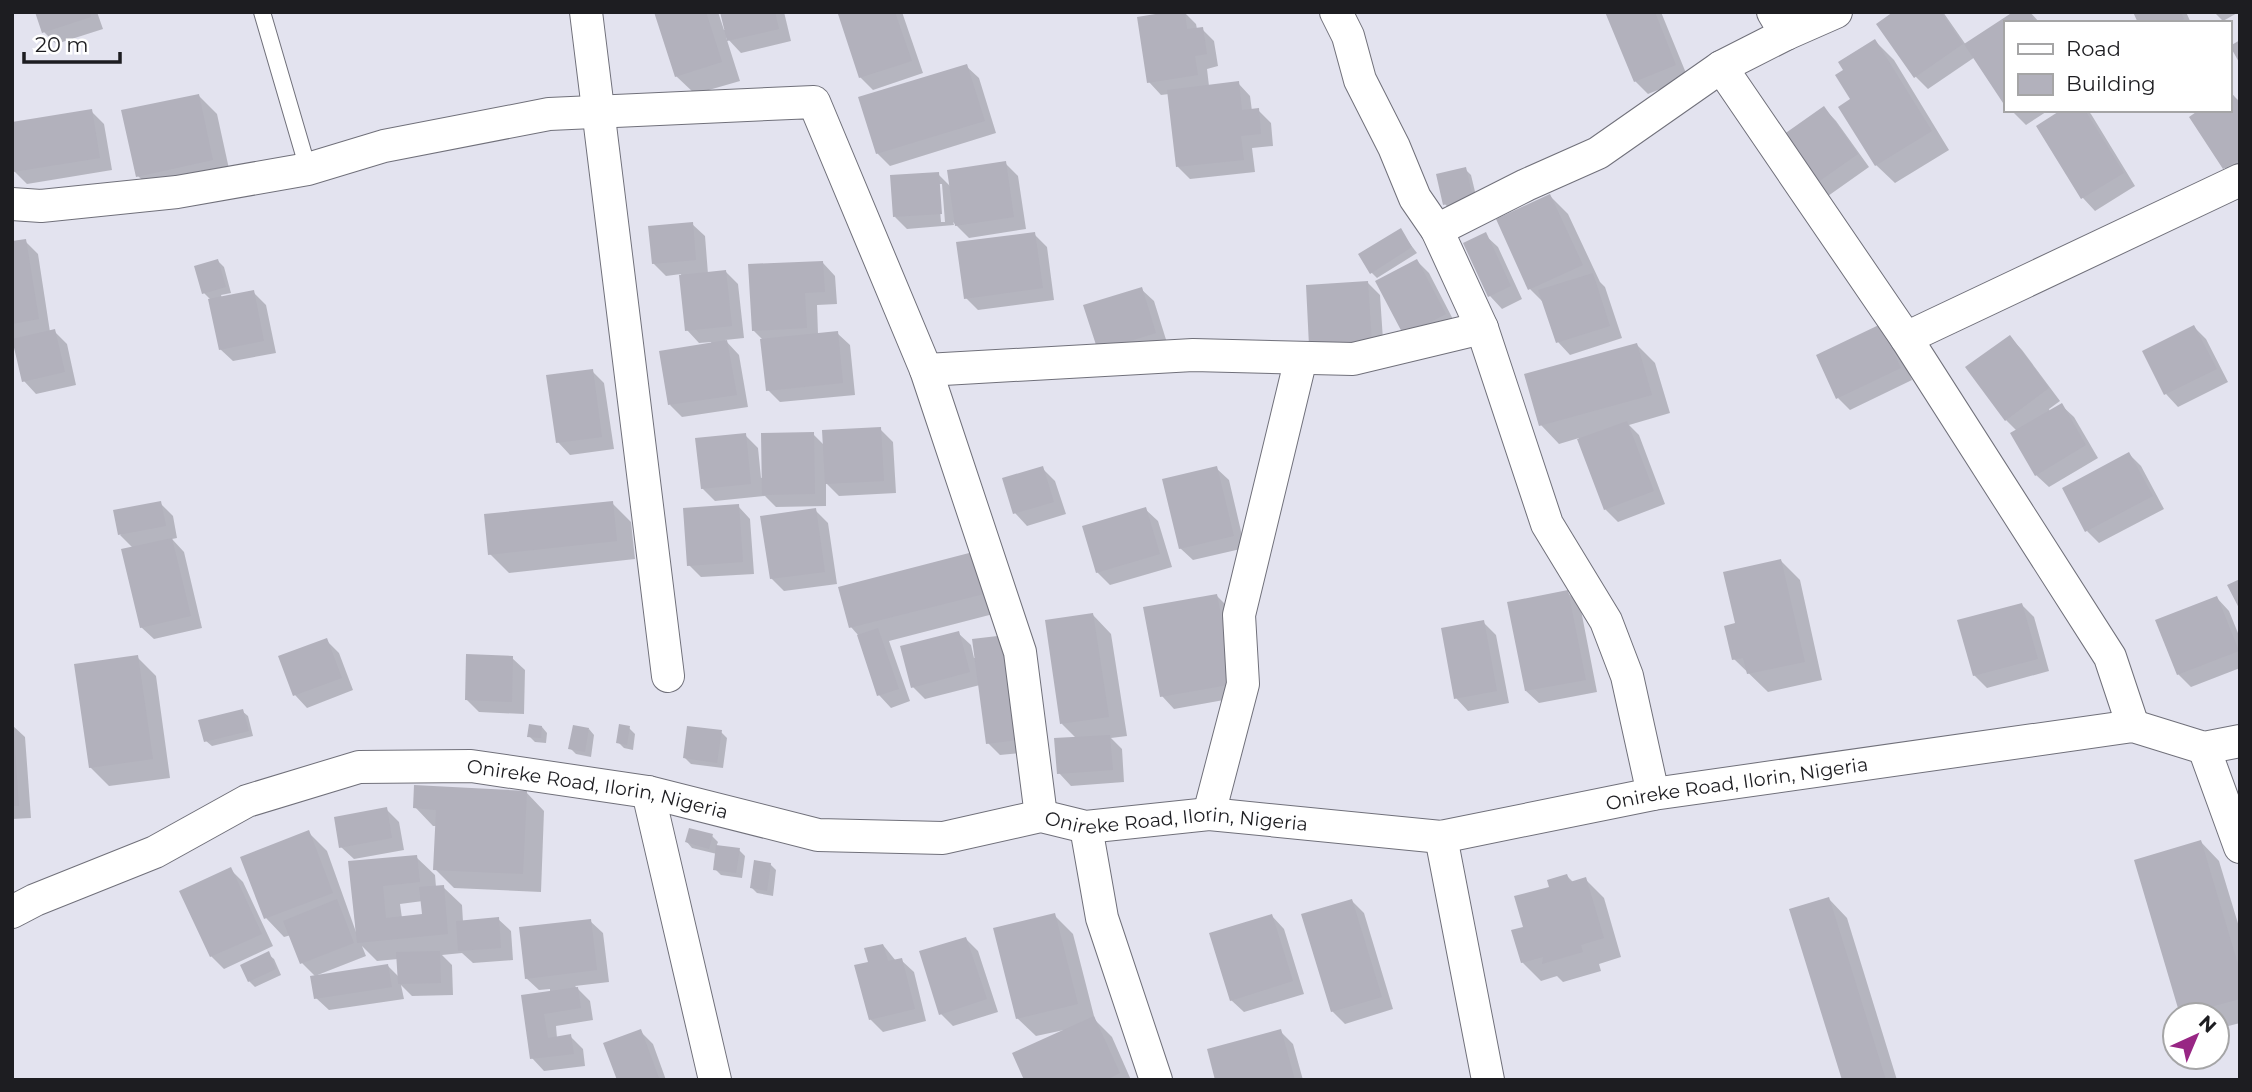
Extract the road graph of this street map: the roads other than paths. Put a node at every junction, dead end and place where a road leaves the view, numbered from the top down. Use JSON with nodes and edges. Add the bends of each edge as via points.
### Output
{"nodes":[{"id":1,"x":262,"y":12,"type":"edge"},
{"id":2,"x":586,"y":12,"type":"edge"},
{"id":3,"x":1336,"y":12,"type":"edge"},
{"id":4,"x":1836,"y":12,"type":"edge"},
{"id":5,"x":1779,"y":23,"type":"edge"},
{"id":6,"x":1721,"y":67,"type":"junction"},
{"id":7,"x":598,"y":111,"type":"junction"},
{"id":8,"x":308,"y":169,"type":"junction"},
{"id":9,"x":2240,"y":180,"type":"edge"},
{"id":10,"x":12,"y":204,"type":"edge"},
{"id":11,"x":1437,"y":230,"type":"junction"},
{"id":12,"x":1482,"y":328,"type":"junction"},
{"id":13,"x":1906,"y":338,"type":"junction"},
{"id":14,"x":1301,"y":358,"type":"junction"},
{"id":15,"x":926,"y":370,"type":"junction"},
{"id":16,"x":668,"y":676,"type":"dead end"},
{"id":17,"x":2133,"y":726,"type":"junction"},
{"id":18,"x":2240,"y":741,"type":"edge"},
{"id":19,"x":2204,"y":748,"type":"junction"},
{"id":20,"x":648,"y":792,"type":"junction"},
{"id":21,"x":1653,"y":793,"type":"junction"},
{"id":22,"x":1209,"y":814,"type":"junction"},
{"id":23,"x":1041,"y":816,"type":"junction"},
{"id":24,"x":1086,"y":827,"type":"junction"},
{"id":25,"x":1441,"y":837,"type":"junction"},
{"id":26,"x":2240,"y":847,"type":"edge"},
{"id":27,"x":12,"y":912,"type":"edge"},
{"id":28,"x":715,"y":1080,"type":"edge"},
{"id":29,"x":1156,"y":1080,"type":"edge"},
{"id":30,"x":1488,"y":1080,"type":"edge"}],
"edges":[{"from":1,"to":8,"type":"lane"},
{"from":2,"to":7,"type":"street"},
{"from":3,"to":11,"type":"street","via":[[1360,80],[1415,198]]},
{"from":4,"to":5,"type":"street"},
{"from":5,"to":6,"type":"street"},
{"from":6,"to":11,"type":"street","via":[[1598,153]]},
{"from":6,"to":13,"type":"street"},
{"from":7,"to":8,"type":"street","via":[[549,114],[384,146]]},
{"from":7,"to":15,"type":"street","via":[[814,102]]},
{"from":7,"to":16,"type":"street"},
{"from":8,"to":10,"type":"street","via":[[177,192],[41,206]]},
{"from":9,"to":13,"type":"street"},
{"from":11,"to":12,"type":"street"},
{"from":12,"to":14,"type":"street","via":[[1353,359]]},
{"from":12,"to":21,"type":"street","via":[[1547,524],[1606,621],[1627,676]]},
{"from":13,"to":17,"type":"street","via":[[2110,657]]},
{"from":14,"to":15,"type":"street","via":[[1193,355]]},
{"from":14,"to":22,"type":"street","via":[[1239,615],[1243,684]]},
{"from":15,"to":23,"type":"street","via":[[1020,652]]},
{"from":17,"to":19,"type":"street","name":"Onireke Road, Ilorin, Nigeria"},
{"from":17,"to":21,"type":"street","name":"Onireke Road, Ilorin, Nigeria"},
{"from":18,"to":19,"type":"street","name":"Onireke Road, Ilorin, Nigeria"},
{"from":19,"to":26,"type":"street"},
{"from":20,"to":23,"type":"street","name":"Onireke Road, Ilorin, Nigeria","via":[[818,835],[943,838]]},
{"from":20,"to":27,"type":"street","name":"Onireke Road, Ilorin, Nigeria","via":[[471,766],[359,767],[247,801],[155,852]]},
{"from":20,"to":28,"type":"street"},
{"from":21,"to":25,"type":"street","name":"Onireke Road, Ilorin, Nigeria"},
{"from":22,"to":24,"type":"street","name":"Onireke Road, Ilorin, Nigeria"},
{"from":22,"to":25,"type":"street","name":"Onireke Road, Ilorin, Nigeria"},
{"from":23,"to":24,"type":"street","name":"Onireke Road, Ilorin, Nigeria"},
{"from":24,"to":29,"type":"street","via":[[1102,918]]},
{"from":25,"to":30,"type":"street"}]}
